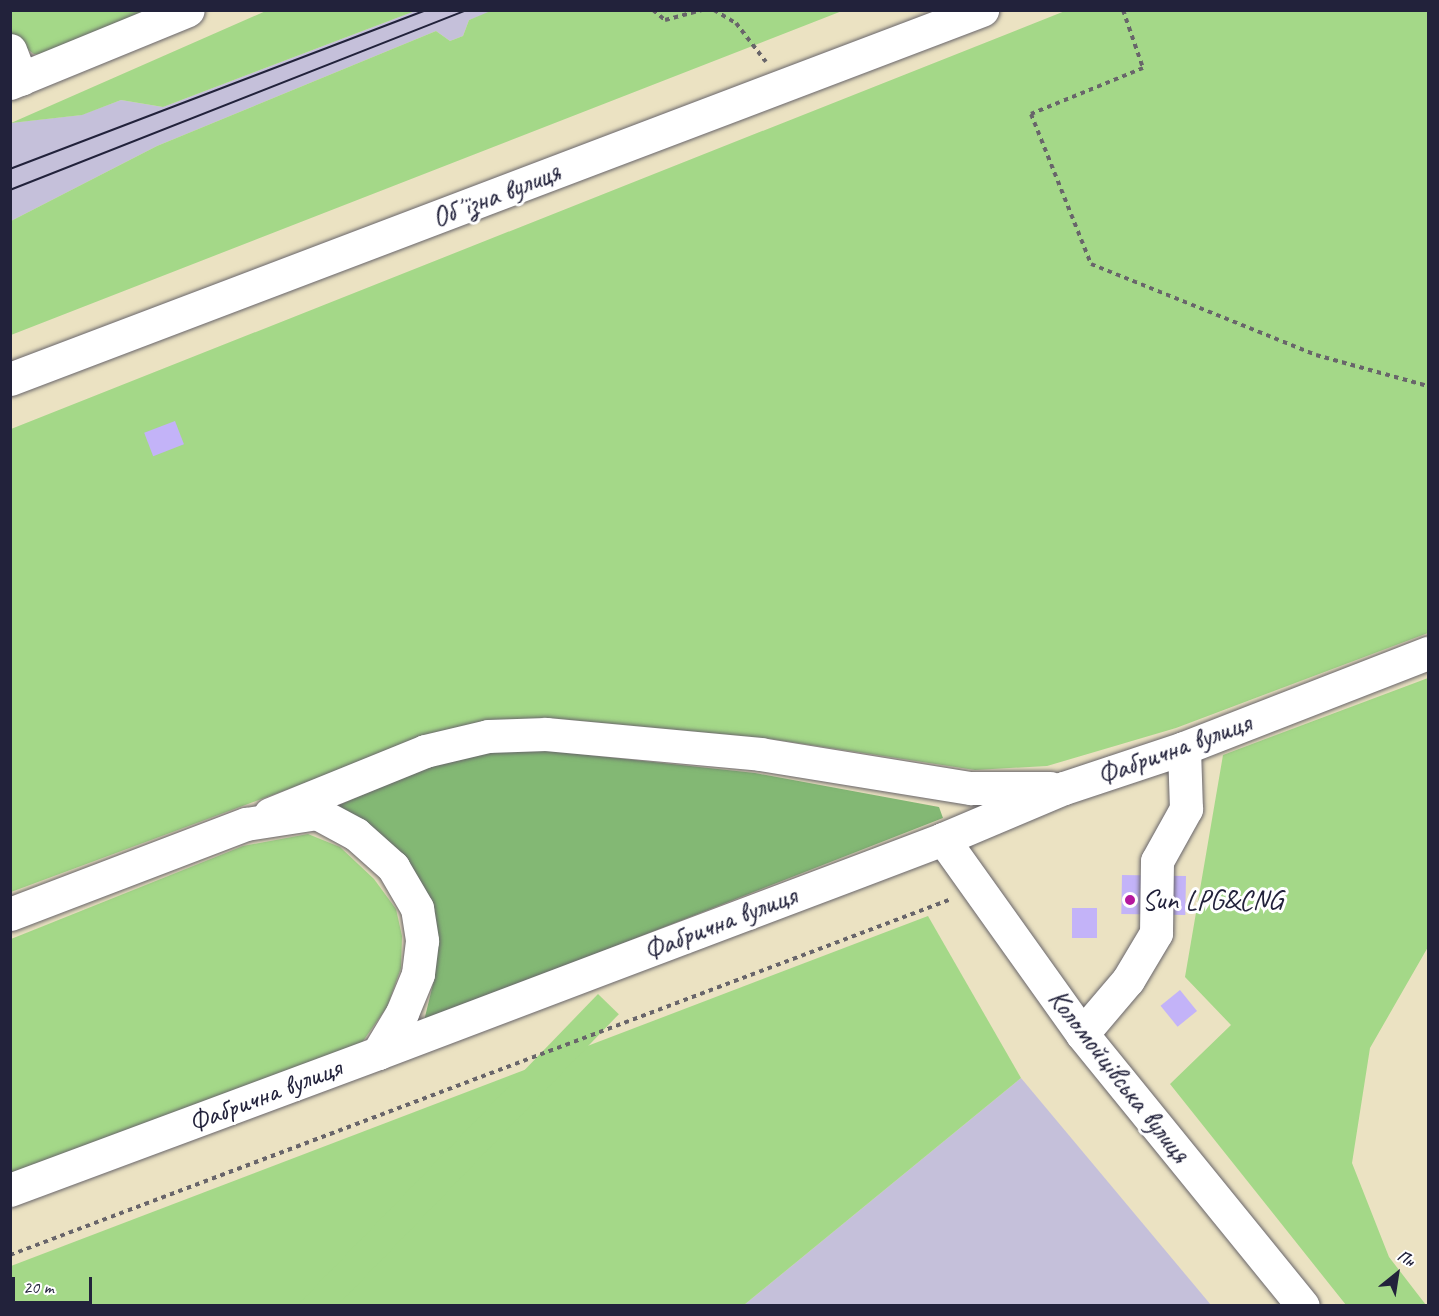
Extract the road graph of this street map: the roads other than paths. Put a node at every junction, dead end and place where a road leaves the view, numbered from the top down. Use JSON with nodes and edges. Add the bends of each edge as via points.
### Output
{"nodes":[{"id":1,"x":188,"y":10,"type":"edge"},
{"id":2,"x":982,"y":10,"type":"edge"},
{"id":3,"x":14,"y":70,"type":"edge"},
{"id":4,"x":10,"y":379,"type":"edge"},
{"id":5,"x":1428,"y":653,"type":"edge"},
{"id":6,"x":1184,"y":748,"type":"junction"},
{"id":7,"x":1064,"y":788,"type":"junction"},
{"id":8,"x":246,"y":824,"type":"junction"},
{"id":9,"x":943,"y":839,"type":"junction"},
{"id":10,"x":10,"y":914,"type":"edge"},
{"id":11,"x":1082,"y":1034,"type":"junction"},
{"id":12,"x":378,"y":1053,"type":"junction"},
{"id":13,"x":10,"y":1190,"type":"edge"},
{"id":14,"x":1303,"y":1305,"type":"edge"}],
"edges":[{"from":1,"to":3,"type":"street"},
{"from":2,"to":4,"type":"street","name":"Обʼїзна вулиця"},
{"from":5,"to":6,"type":"street","name":"Фабрична вулиця"},
{"from":6,"to":7,"type":"street","name":"Фабрична вулиця"},
{"from":6,"to":11,"type":"street","via":[[1186,808],[1157,861],[1156,933],[1128,980]]},
{"from":7,"to":8,"type":"street","via":[[971,788],[760,754],[546,734],[488,736],[425,751]]},
{"from":7,"to":9,"type":"street","name":"Фабрична вулиця"},
{"from":8,"to":10,"type":"street"},
{"from":8,"to":12,"type":"street","via":[[317,813],[356,834],[393,867],[417,908],[422,941],[418,974],[402,1013]]},
{"from":9,"to":11,"type":"street","name":"Коломойцівська вулиця"},
{"from":9,"to":12,"type":"street","name":"Фабрична вулиця"},
{"from":11,"to":14,"type":"street","name":"Коломойцівська вулиця"},
{"from":12,"to":13,"type":"street","name":"Фабрична вулиця"}]}
